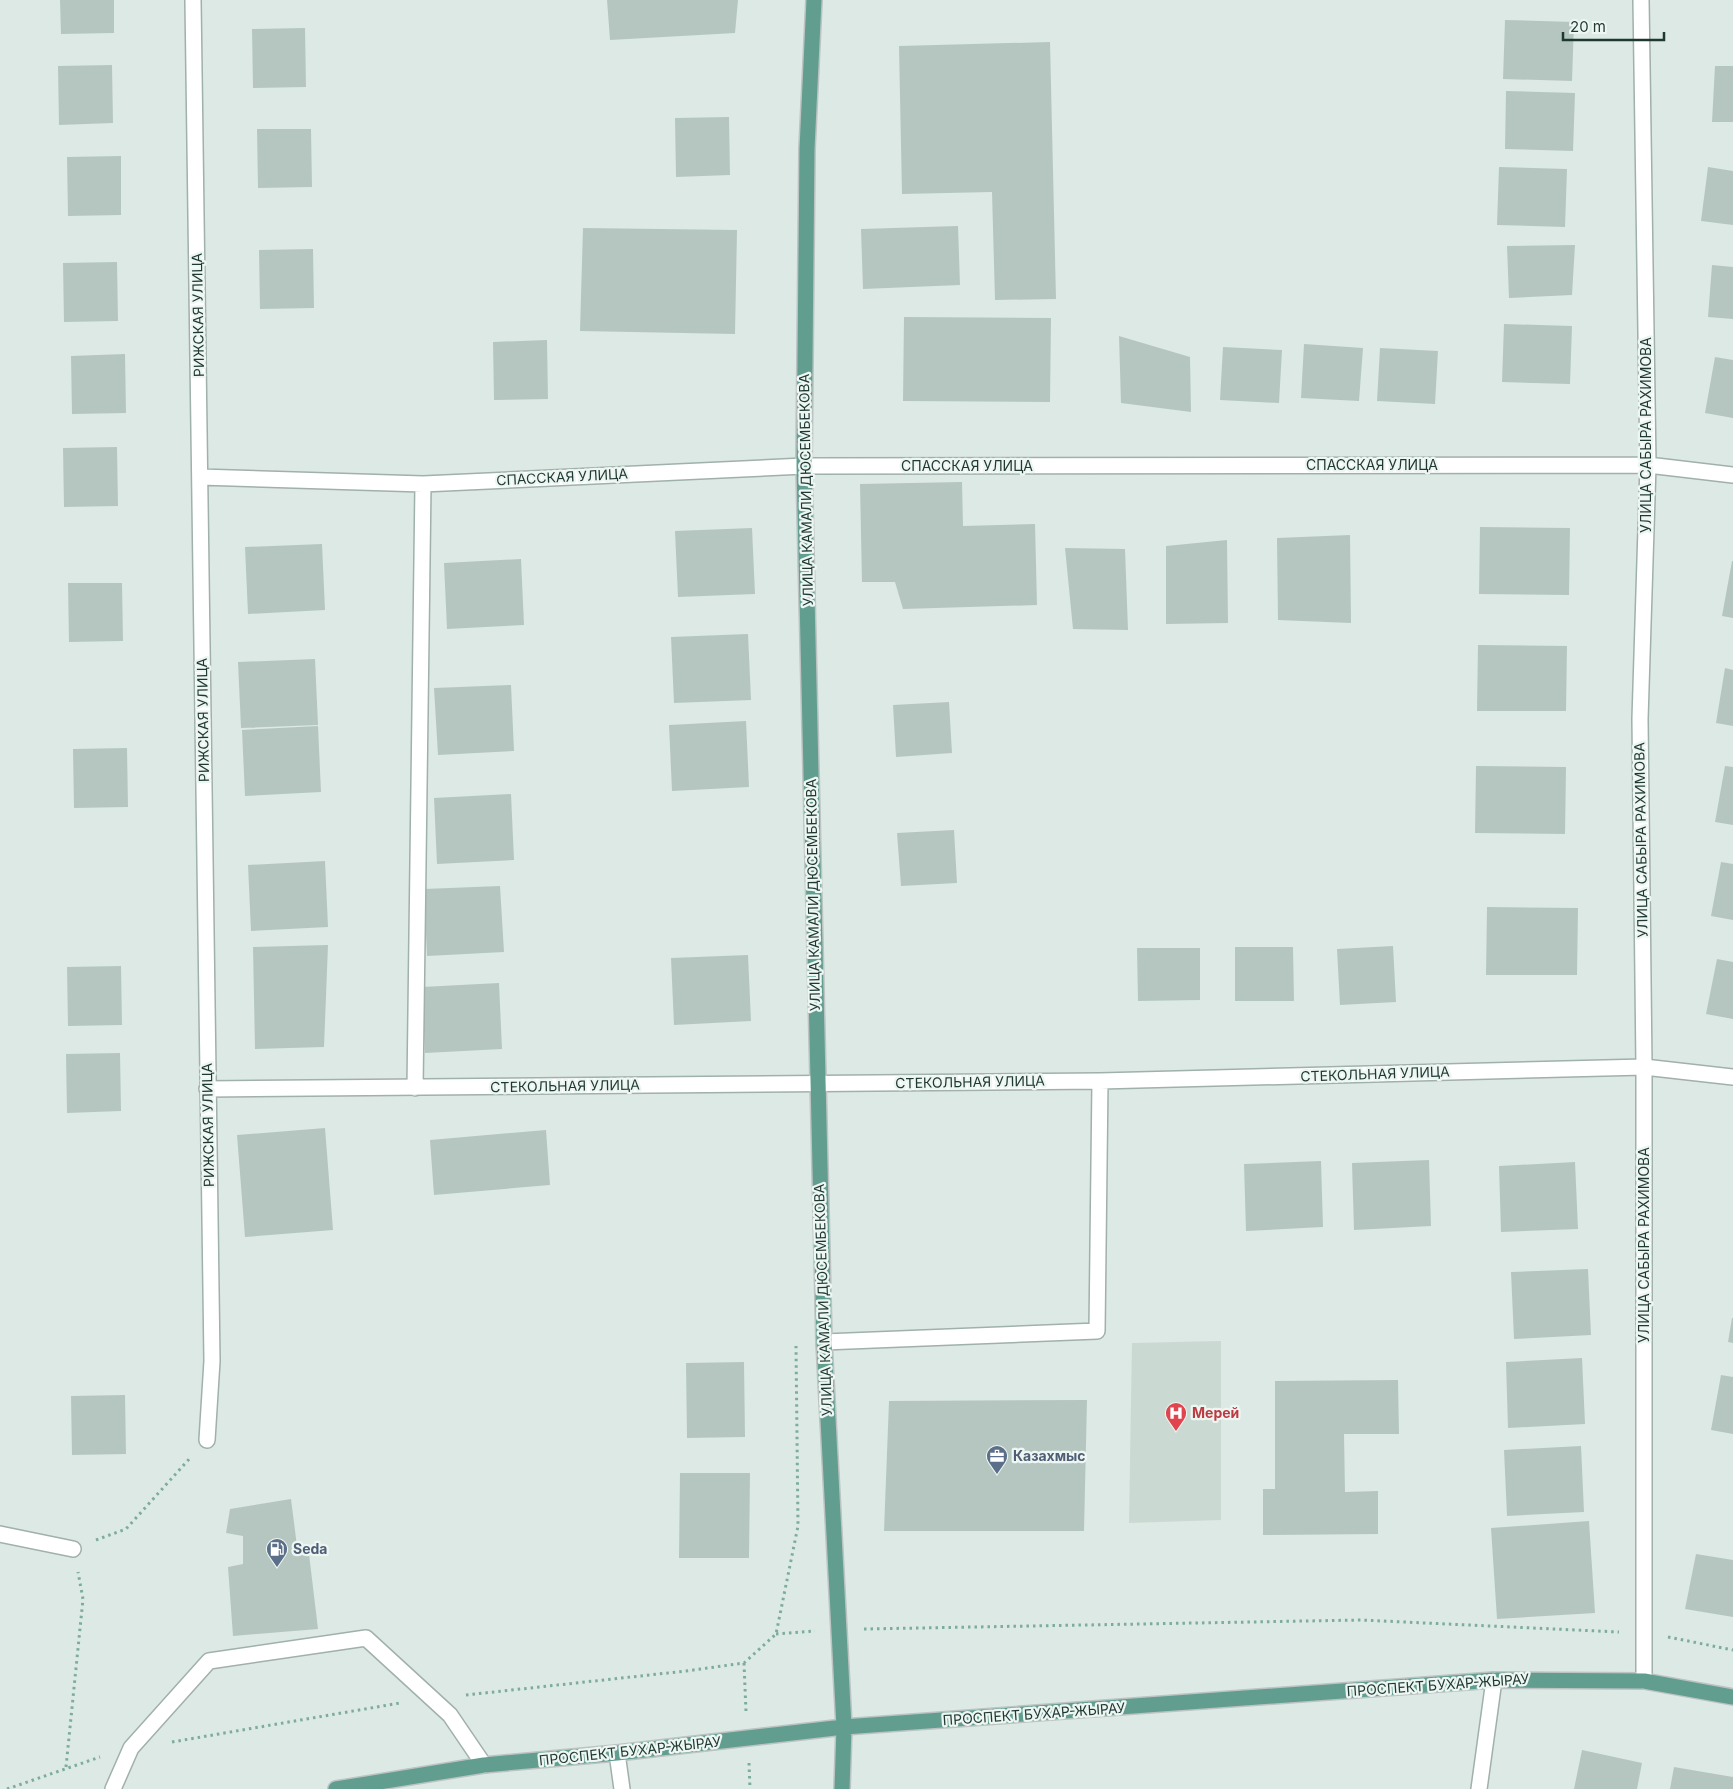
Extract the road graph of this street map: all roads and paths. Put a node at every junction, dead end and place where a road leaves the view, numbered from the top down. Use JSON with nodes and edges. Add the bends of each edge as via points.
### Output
{"nodes":[{"id":1,"x":193,"y":0,"type":"edge"},
{"id":2,"x":814,"y":0,"type":"edge"},
{"id":3,"x":1641,"y":0,"type":"edge"},
{"id":4,"x":1648,"y":465,"type":"junction"},
{"id":5,"x":804,"y":466,"type":"junction"},
{"id":6,"x":1733,"y":475,"type":"edge"},
{"id":7,"x":200,"y":478,"type":"junction"},
{"id":8,"x":423,"y":484,"type":"junction"},
{"id":9,"x":1644,"y":1067,"type":"junction"},
{"id":10,"x":1733,"y":1077,"type":"edge"},
{"id":11,"x":1100,"y":1081,"type":"junction"},
{"id":12,"x":817,"y":1084,"type":"junction"},
{"id":13,"x":415,"y":1088,"type":"junction"},
{"id":14,"x":207,"y":1089,"type":"junction"},
{"id":15,"x":796,"y":1339,"type":"dead end"},
{"id":16,"x":824,"y":1342,"type":"junction"},
{"id":17,"x":207,"y":1440,"type":"joint"},
{"id":18,"x":0,"y":1534,"type":"edge"},
{"id":19,"x":73,"y":1549,"type":"junction"},
{"id":20,"x":838,"y":1629,"type":"junction"},
{"id":21,"x":1645,"y":1633,"type":"junction"},
{"id":22,"x":776,"y":1634,"type":"junction"},
{"id":23,"x":1733,"y":1650,"type":"edge"},
{"id":24,"x":1494,"y":1680,"type":"junction"},
{"id":25,"x":1644,"y":1681,"type":"junction"},
{"id":26,"x":1733,"y":1697,"type":"edge"},
{"id":27,"x":432,"y":1698,"type":"junction"},
{"id":28,"x":844,"y":1727,"type":"junction"},
{"id":29,"x":131,"y":1748,"type":"junction"},
{"id":30,"x":618,"y":1753,"type":"junction"},
{"id":31,"x":484,"y":1765,"type":"junction"},
{"id":32,"x":66,"y":1767,"type":"junction"},
{"id":33,"x":8,"y":1789,"type":"edge"},
{"id":34,"x":113,"y":1789,"type":"edge"},
{"id":35,"x":336,"y":1789,"type":"edge"},
{"id":36,"x":622,"y":1789,"type":"edge"},
{"id":37,"x":842,"y":1789,"type":"edge"},
{"id":38,"x":1479,"y":1789,"type":"edge"}],
"edges":[{"from":1,"to":7,"type":"street","name":"РИЖСКАЯ УЛИЦА"},
{"from":2,"to":5,"type":"main road","name":"УЛИЦА КАМАЛИ ДЮСЕМБЕКОВА","via":[[807,149]]},
{"from":3,"to":4,"type":"street","name":"УЛИЦА САБЫРА РАХИМОВА"},
{"from":4,"to":5,"type":"street","name":"СПАССКАЯ УЛИЦА"},
{"from":4,"to":6,"type":"street","name":"СПАССКАЯ УЛИЦА"},
{"from":4,"to":9,"type":"street","name":"УЛИЦА САБЫРА РАХИМОВА","via":[[1640,719]]},
{"from":5,"to":8,"type":"street","name":"СПАССКАЯ УЛИЦА"},
{"from":5,"to":12,"type":"main road","name":"УЛИЦА КАМАЛИ ДЮСЕМБЕКОВА"},
{"from":7,"to":8,"type":"street","name":"СПАССКАЯ УЛИЦА"},
{"from":7,"to":14,"type":"street","name":"РИЖСКАЯ УЛИЦА"},
{"from":8,"to":13,"type":"street"},
{"from":9,"to":10,"type":"street","name":"СТЕКОЛЬНАЯ УЛИЦА"},
{"from":9,"to":11,"type":"street","name":"СТЕКОЛЬНАЯ УЛИЦА"},
{"from":9,"to":21,"type":"street","name":"УЛИЦА САБЫРА РАХИМОВА"},
{"from":11,"to":12,"type":"street","name":"СТЕКОЛЬНАЯ УЛИЦА"},
{"from":11,"to":16,"type":"street","via":[[1097,1331]]},
{"from":12,"to":13,"type":"street","name":"СТЕКОЛЬНАЯ УЛИЦА"},
{"from":12,"to":16,"type":"main road","name":"УЛИЦА КАМАЛИ ДЮСЕМБЕКОВА"},
{"from":13,"to":14,"type":"street","name":"СТЕКОЛЬНАЯ УЛИЦА"},
{"from":14,"to":17,"type":"street","name":"РИЖСКАЯ УЛИЦА","via":[[212,1360]]},
{"from":15,"to":22,"type":"path","via":[[798,1526]]},
{"from":16,"to":20,"type":"main road","name":"УЛИЦА КАМАЛИ ДЮСЕМБЕКОВА"},
{"from":17,"to":19,"type":"path","via":[[126,1529]]},
{"from":18,"to":19,"type":"street"},
{"from":19,"to":32,"type":"path","via":[[83,1599]]},
{"from":20,"to":21,"type":"path","via":[[1361,1620]]},
{"from":20,"to":22,"type":"path"},
{"from":20,"to":28,"type":"main road","name":"УЛИЦА КАМАЛИ ДЮСЕМБЕКОВА"},
{"from":21,"to":23,"type":"path"},
{"from":21,"to":25,"type":"street","name":"УЛИЦА САБЫРА РАХИМОВА"},
{"from":22,"to":27,"type":"path","via":[[744,1663]]},
{"from":24,"to":25,"type":"main road","name":"ПРОСПЕКТ БУХАР-ЖЫРАУ"},
{"from":24,"to":28,"type":"main road","name":"ПРОСПЕКТ БУХАР-ЖЫРАУ"},
{"from":24,"to":38,"type":"street"},
{"from":25,"to":26,"type":"main road","name":"ПРОСПЕКТ БУХАР-ЖЫРАУ"},
{"from":27,"to":29,"type":"path"},
{"from":27,"to":29,"type":"street","via":[[366,1638],[209,1661]]},
{"from":27,"to":31,"type":"street","via":[[450,1715]]},
{"from":28,"to":30,"type":"main road","name":"ПРОСПЕКТ БУХАР-ЖЫРАУ"},
{"from":28,"to":37,"type":"main road","name":"УЛИЦА КАМАЛИ ДЮСЕМБЕКОВА"},
{"from":29,"to":32,"type":"path"},
{"from":29,"to":34,"type":"street"},
{"from":30,"to":31,"type":"main road","name":"ПРОСПЕКТ БУХАР-ЖЫРАУ"},
{"from":30,"to":36,"type":"street"},
{"from":31,"to":35,"type":"main road","name":"ПРОСПЕКТ БУХАР-ЖЫРАУ"},
{"from":32,"to":33,"type":"path"}]}
